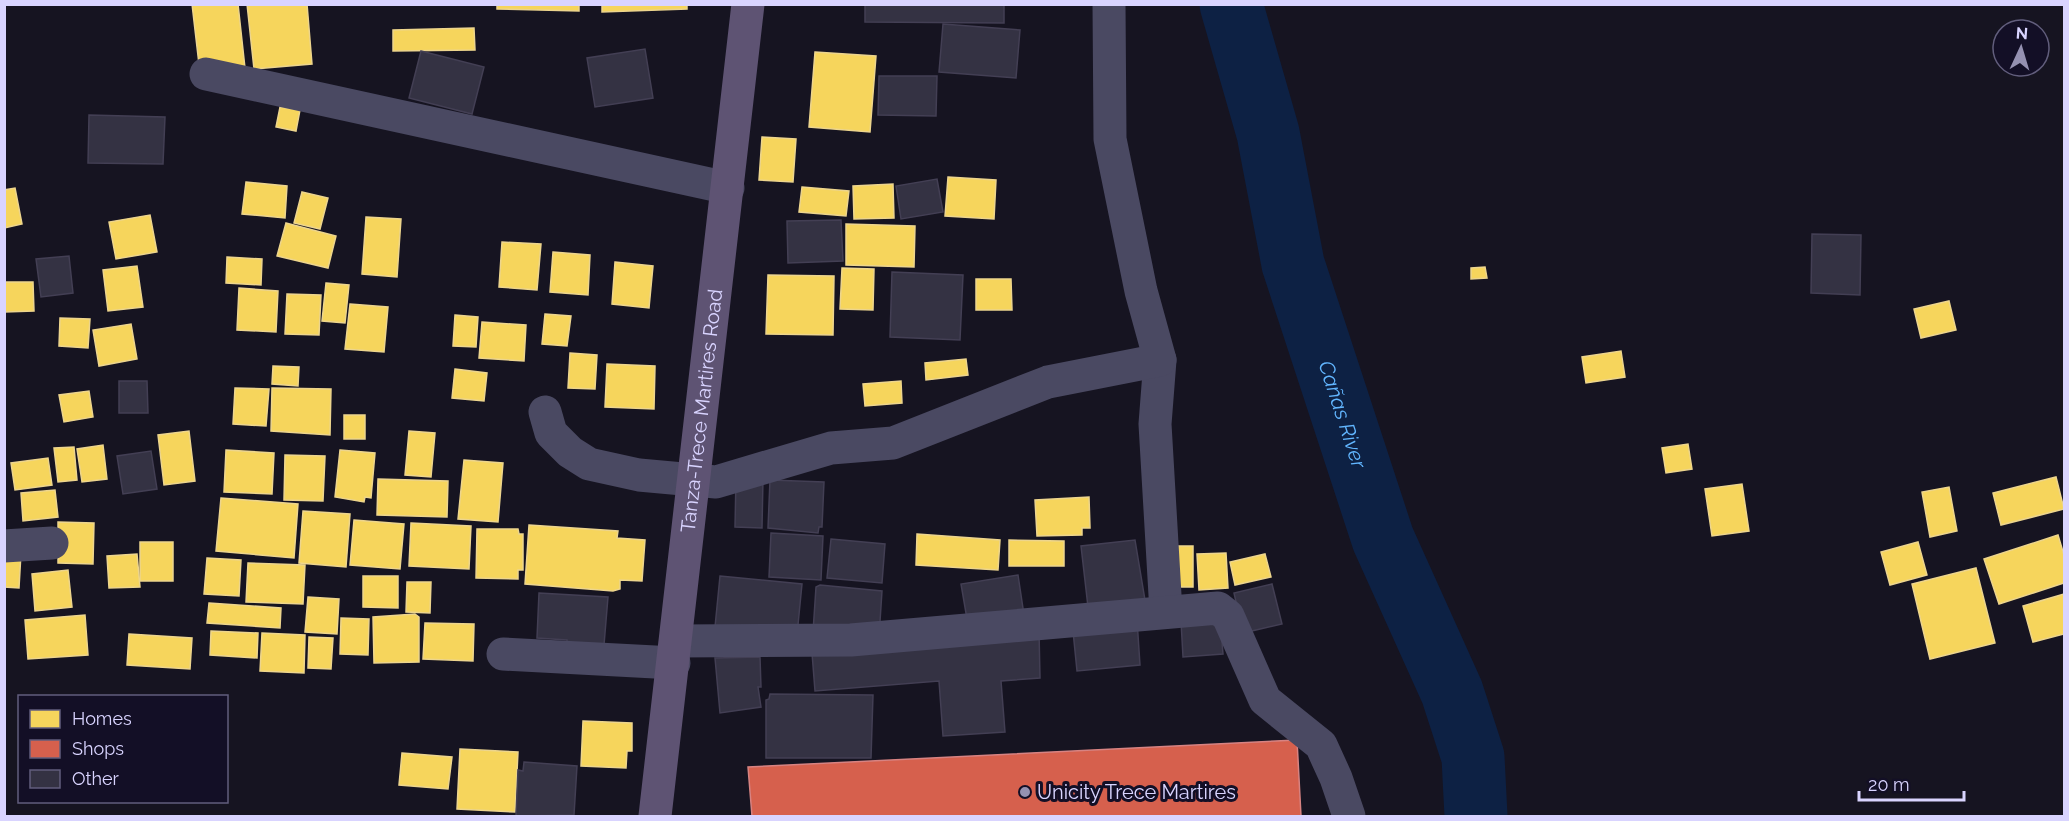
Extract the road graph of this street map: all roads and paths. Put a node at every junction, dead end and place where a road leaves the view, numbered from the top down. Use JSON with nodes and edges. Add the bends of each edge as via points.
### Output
{"nodes":[{"id":1,"x":748,"y":4,"type":"edge"},
{"id":2,"x":1109,"y":4,"type":"edge"},
{"id":3,"x":206,"y":74,"type":"dead end"},
{"id":4,"x":728,"y":188,"type":"junction"},
{"id":5,"x":1160,"y":360,"type":"junction"},
{"id":6,"x":545,"y":412,"type":"dead end"},
{"id":7,"x":693,"y":480,"type":"junction"},
{"id":8,"x":52,"y":543,"type":"dead end"},
{"id":9,"x":4,"y":546,"type":"edge"},
{"id":10,"x":1166,"y":612,"type":"junction"},
{"id":11,"x":675,"y":652,"type":"junction"},
{"id":12,"x":503,"y":654,"type":"dead end"},
{"id":13,"x":655,"y":816,"type":"edge"},
{"id":14,"x":1349,"y":816,"type":"edge"}],
"edges":[{"from":1,"to":4,"type":"main road","name":"Tanza-Trece Martires Road"},
{"from":2,"to":5,"type":"street","via":[[1110,139],[1141,291]]},
{"from":3,"to":4,"type":"street"},
{"from":4,"to":7,"type":"main road","name":"Tanza-Trece Martires Road"},
{"from":5,"to":7,"type":"street","via":[[1048,382],[893,443],[831,448],[716,482]]},
{"from":5,"to":10,"type":"street","via":[[1155,424]]},
{"from":6,"to":7,"type":"street","via":[[551,433],[589,464],[639,475]]},
{"from":7,"to":11,"type":"main road","name":"Tanza-Trece Martires Road"},
{"from":8,"to":9,"type":"street"},
{"from":10,"to":11,"type":"street"},
{"from":10,"to":14,"type":"street","via":[[1218,608],[1228,616],[1265,700],[1321,745]]},
{"from":11,"to":12,"type":"street"},
{"from":11,"to":13,"type":"main road","name":"Tanza-Trece Martires Road"}]}
